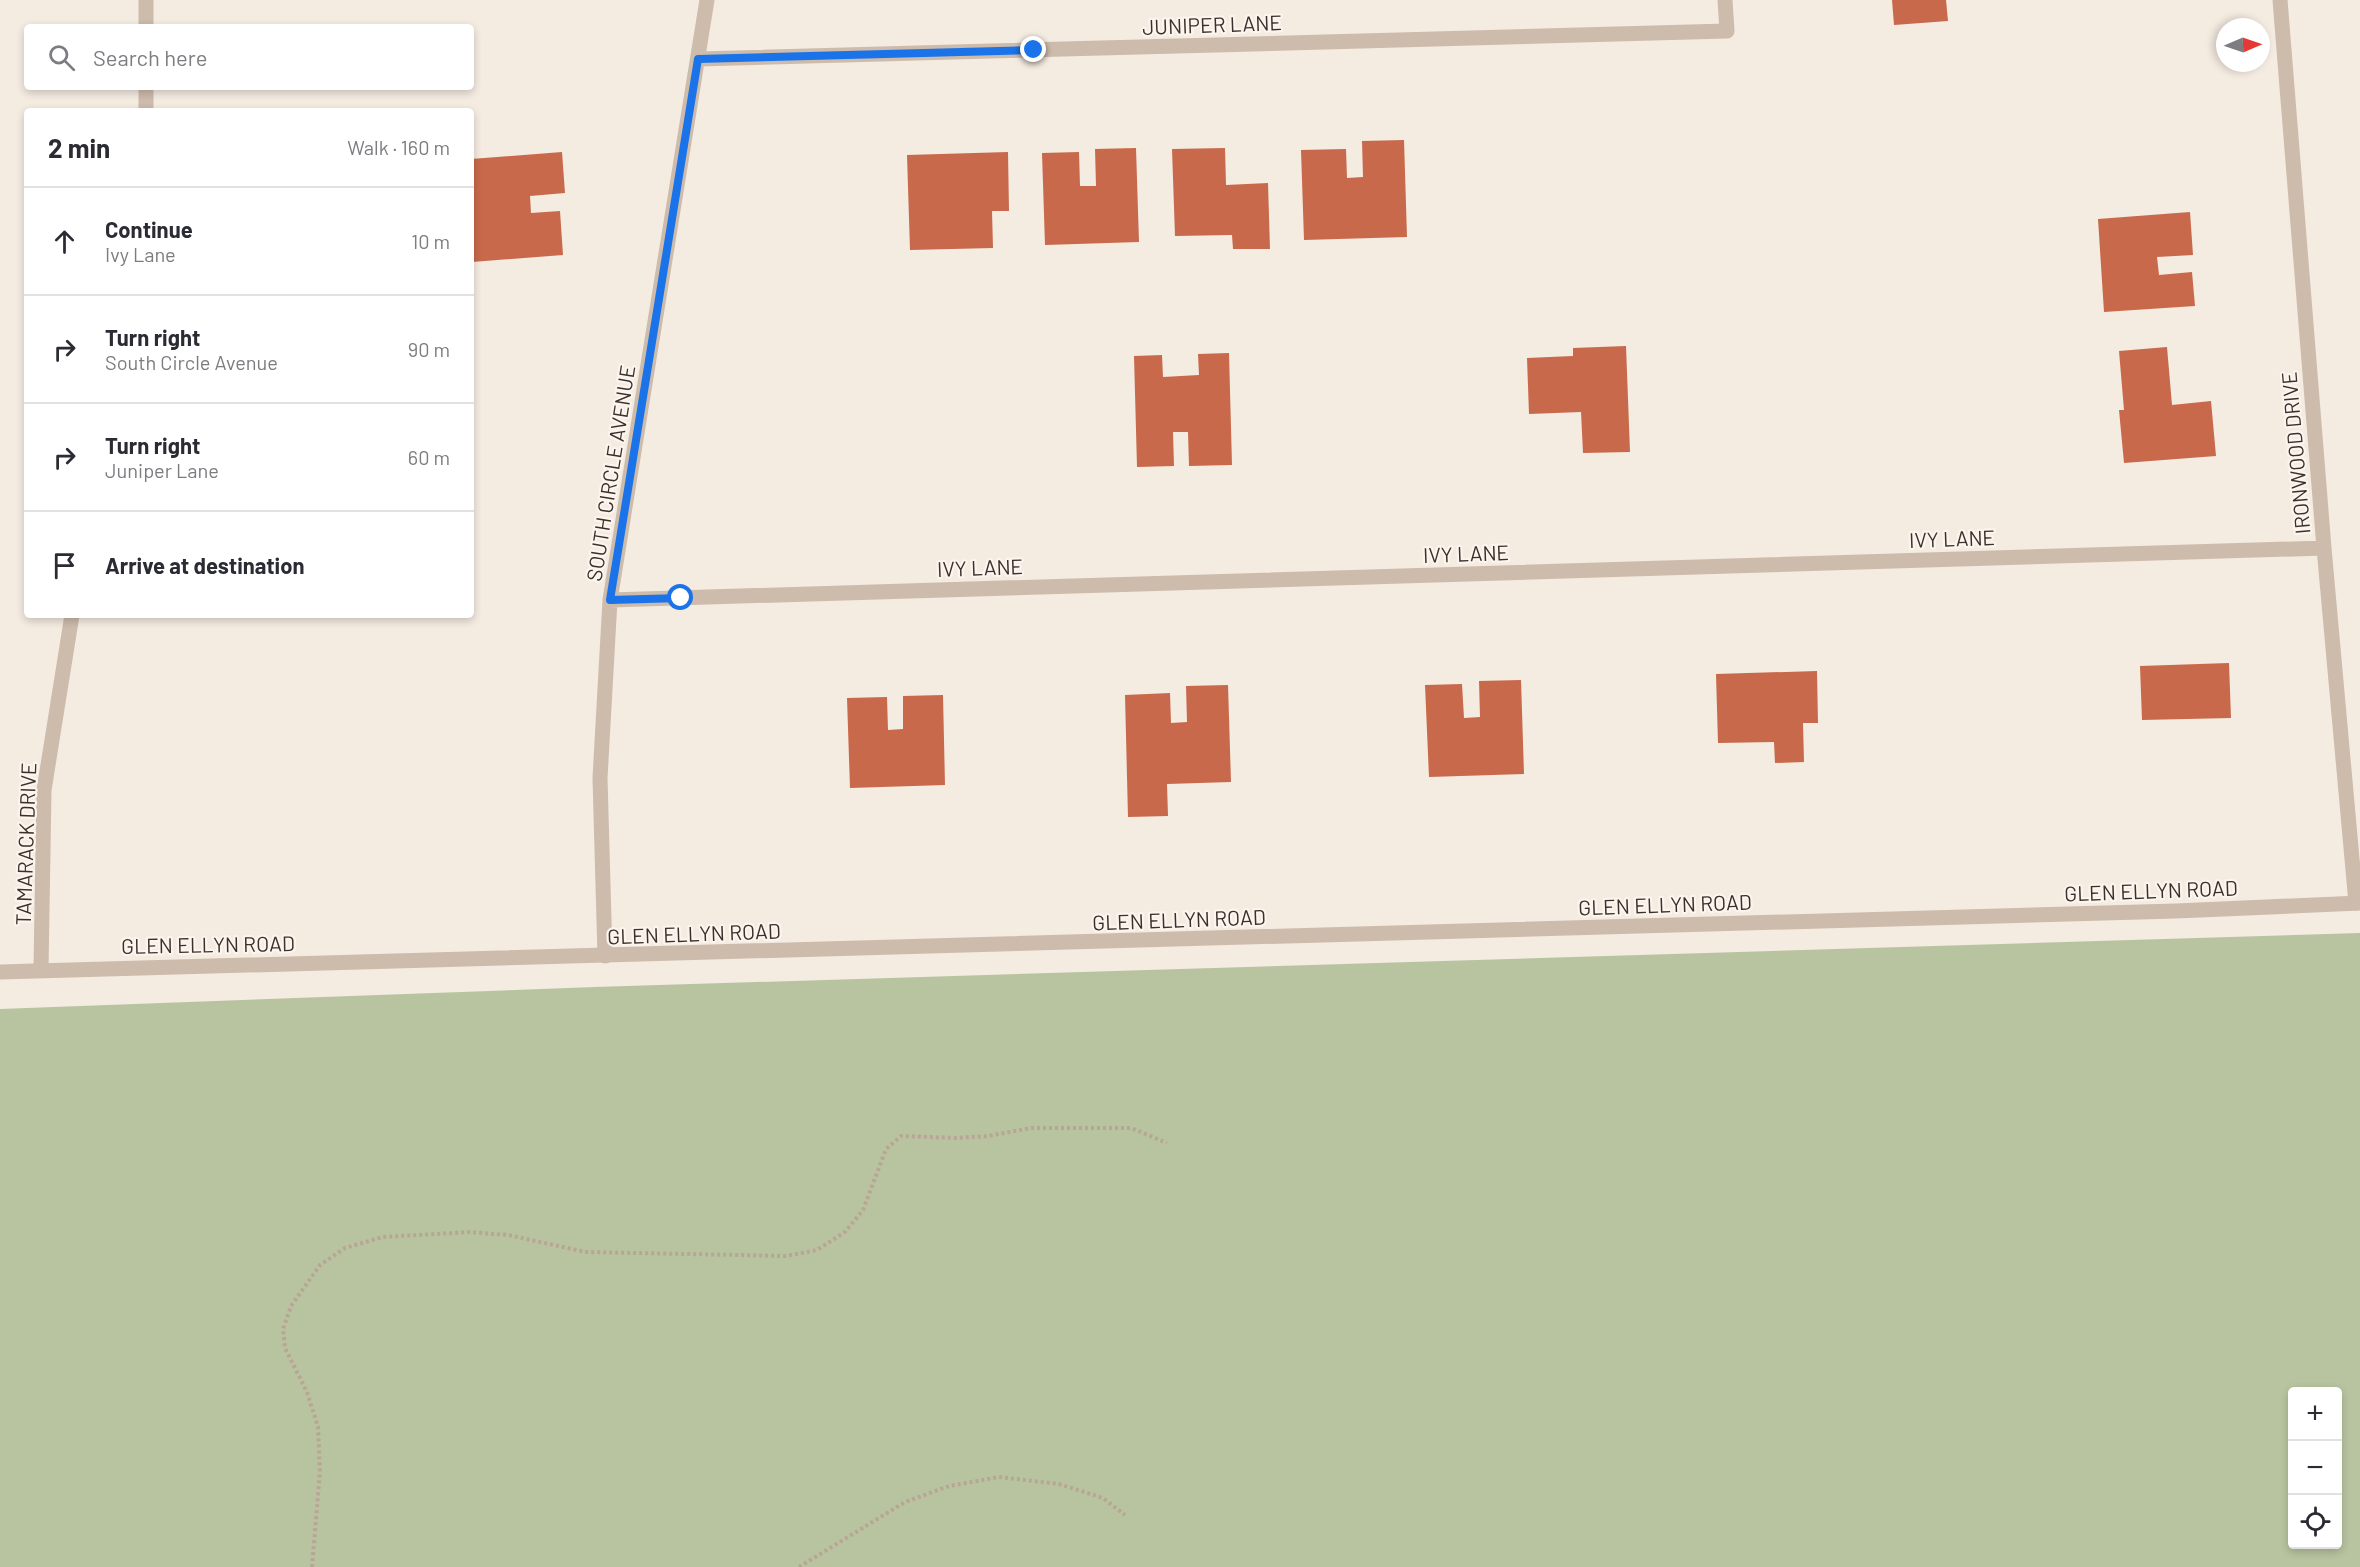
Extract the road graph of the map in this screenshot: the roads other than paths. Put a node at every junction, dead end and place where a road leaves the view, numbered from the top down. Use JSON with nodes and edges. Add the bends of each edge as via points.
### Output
{"nodes":[{"id":1,"x":146,"y":0,"type":"edge"},
{"id":2,"x":707,"y":0,"type":"edge"},
{"id":3,"x":1725,"y":0,"type":"edge"},
{"id":4,"x":2280,"y":0,"type":"edge"},
{"id":5,"x":146,"y":24,"type":"edge"},
{"id":6,"x":698,"y":59,"type":"junction"},
{"id":7,"x":146,"y":90,"type":"edge"},
{"id":8,"x":146,"y":108,"type":"edge"},
{"id":9,"x":2324,"y":548,"type":"junction"},
{"id":10,"x":610,"y":600,"type":"junction"},
{"id":11,"x":72,"y":618,"type":"edge"},
{"id":12,"x":2358,"y":903,"type":"edge"},
{"id":13,"x":605,"y":956,"type":"junction"},
{"id":14,"x":41,"y":969,"type":"junction"},
{"id":15,"x":0,"y":972,"type":"edge"}],
"edges":[{"from":1,"to":5,"type":"street"},
{"from":2,"to":6,"type":"street","name":"SOUTH CIRCLE AVENUE"},
{"from":3,"to":6,"type":"street","name":"JUNIPER LANE","via":[[1727,31]]},
{"from":4,"to":9,"type":"street","name":"IRONWOOD DRIVE"},
{"from":6,"to":10,"type":"street","name":"SOUTH CIRCLE AVENUE"},
{"from":7,"to":8,"type":"street"},
{"from":9,"to":10,"type":"street","name":"IVY LANE"},
{"from":9,"to":12,"type":"street","name":"IRONWOOD DRIVE"},
{"from":10,"to":13,"type":"street","name":"SOUTH CIRCLE AVENUE","via":[[600,778]]},
{"from":11,"to":14,"type":"street","name":"TAMARACK DRIVE","via":[[44,790]]},
{"from":12,"to":13,"type":"street","name":"GLEN ELLYN ROAD"},
{"from":13,"to":14,"type":"street","name":"GLEN ELLYN ROAD"},
{"from":14,"to":15,"type":"street","name":"GLEN ELLYN ROAD"}]}
